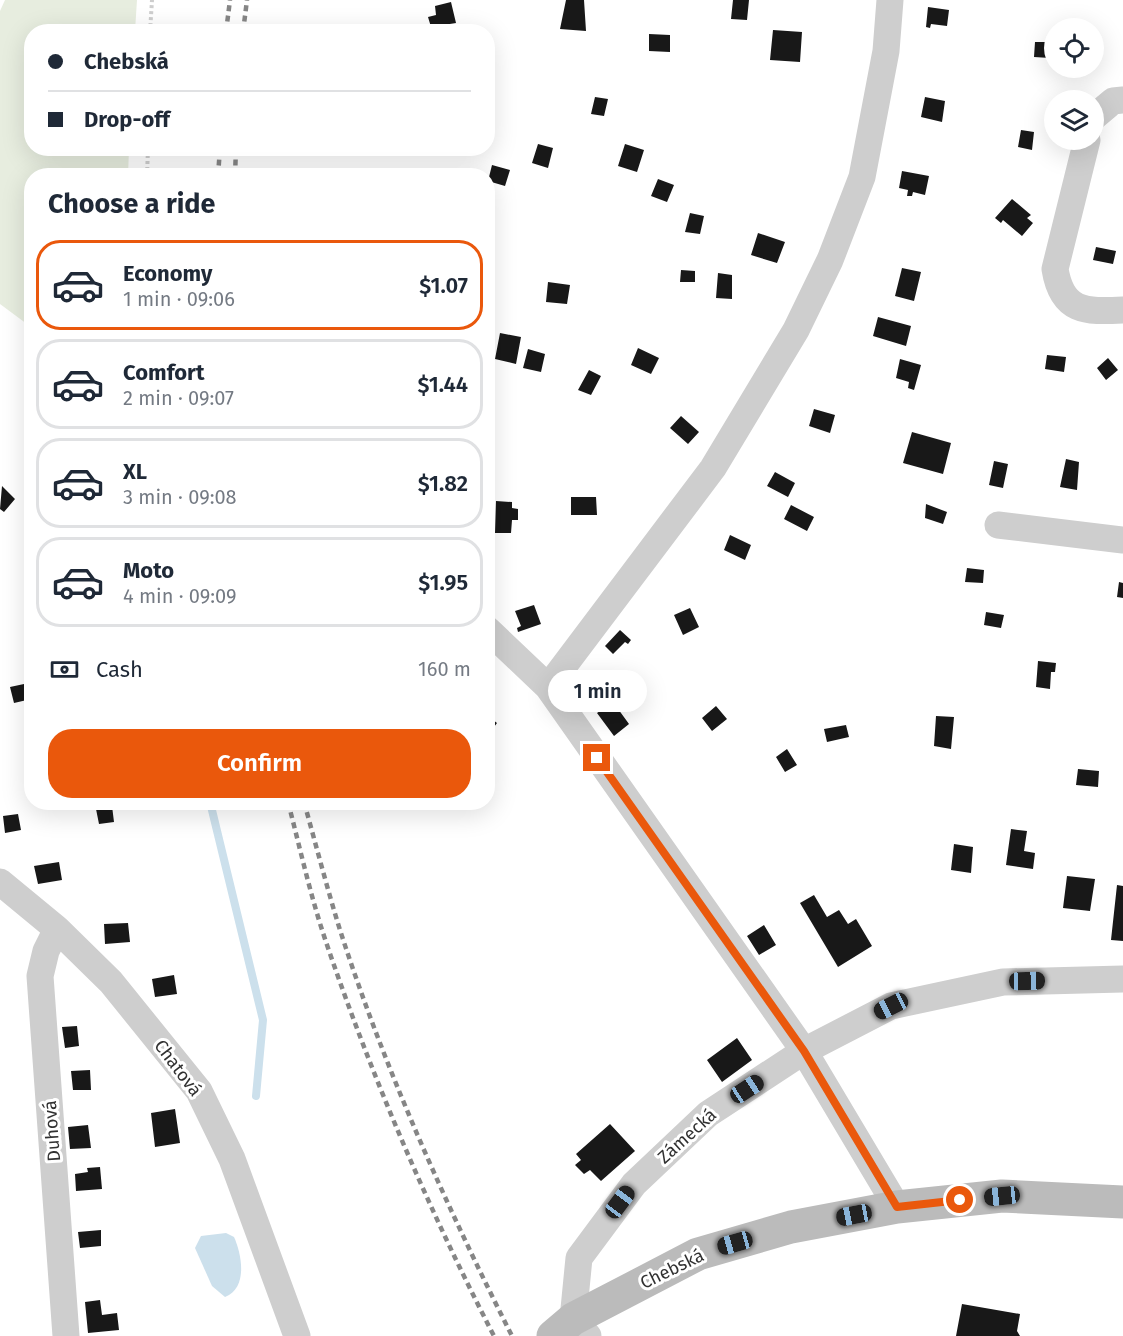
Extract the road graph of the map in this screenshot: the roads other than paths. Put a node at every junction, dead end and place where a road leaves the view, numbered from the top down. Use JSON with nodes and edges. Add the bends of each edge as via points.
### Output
{"nodes":[{"id":1,"x":890,"y":0,"type":"edge"},
{"id":2,"x":1123,"y":100,"type":"edge"},
{"id":3,"x":1104,"y":109,"type":"edge"},
{"id":4,"x":1085,"y":150,"type":"edge"},
{"id":5,"x":1123,"y":310,"type":"edge"},
{"id":6,"x":998,"y":525,"type":"dead end"},
{"id":7,"x":1123,"y":540,"type":"edge"},
{"id":8,"x":495,"y":637,"type":"edge"},
{"id":9,"x":548,"y":687,"type":"junction"},
{"id":10,"x":0,"y":882,"type":"edge"},
{"id":11,"x":57,"y":929,"type":"junction"},
{"id":12,"x":1123,"y":979,"type":"edge"},
{"id":13,"x":804,"y":1051,"type":"junction"},
{"id":14,"x":1123,"y":1202,"type":"edge"},
{"id":15,"x":897,"y":1207,"type":"junction"},
{"id":16,"x":571,"y":1330,"type":"edge"},
{"id":17,"x":66,"y":1336,"type":"edge"},
{"id":18,"x":297,"y":1336,"type":"edge"}],
"edges":[{"from":1,"to":9,"type":"street","via":[[886,51],[862,177],[830,260],[796,330],[713,468]]},
{"from":2,"to":3,"type":"street","via":[[1113,101]]},
{"from":4,"to":5,"type":"street","via":[[1055,269],[1058,287],[1066,300],[1080,309]]},
{"from":6,"to":7,"type":"street"},
{"from":8,"to":9,"type":"street"},
{"from":9,"to":13,"type":"street"},
{"from":10,"to":11,"type":"street","name":"Chatová"},
{"from":11,"to":17,"type":"street","name":"Duhová","via":[[40,976]]},
{"from":11,"to":18,"type":"street","name":"Chatová","via":[[111,982],[199,1091],[232,1159]]},
{"from":12,"to":13,"type":"street","name":"Zámecká","via":[[1003,982],[891,1006]]},
{"from":13,"to":15,"type":"street"},
{"from":13,"to":16,"type":"street","name":"Zámecká","via":[[708,1114],[634,1184],[579,1258]]},
{"from":14,"to":15,"type":"street","name":"Chebská","via":[[1002,1196]]},
{"from":15,"to":16,"type":"street","name":"Chebská","via":[[791,1227],[698,1254]]}]}
